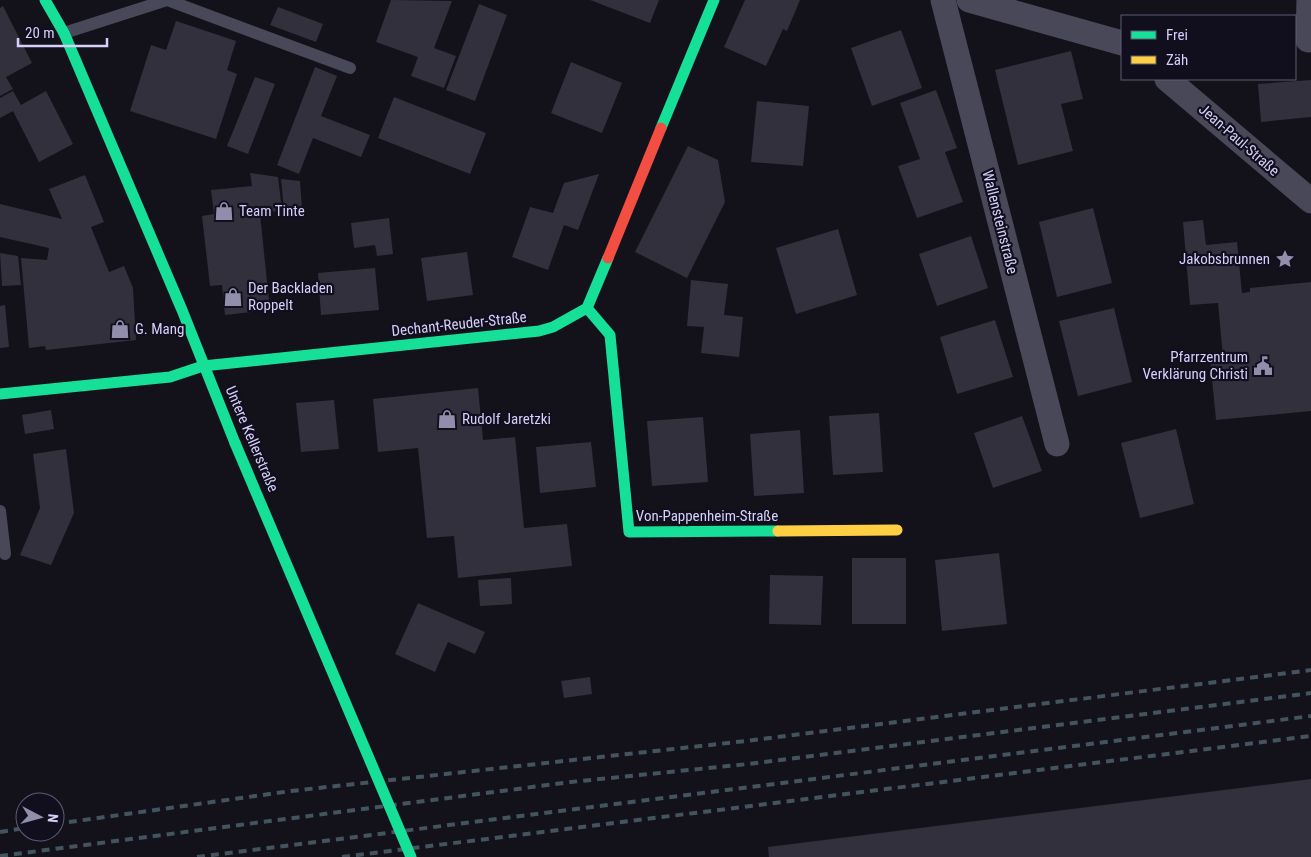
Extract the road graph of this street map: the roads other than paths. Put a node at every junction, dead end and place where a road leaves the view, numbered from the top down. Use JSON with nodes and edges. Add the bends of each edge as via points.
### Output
{"nodes":[{"id":1,"x":45,"y":0,"type":"edge"},
{"id":2,"x":714,"y":0,"type":"edge"},
{"id":3,"x":943,"y":0,"type":"edge"},
{"id":4,"x":968,"y":0,"type":"edge"},
{"id":5,"x":1309,"y":0,"type":"edge"},
{"id":6,"x":64,"y":33,"type":"junction"},
{"id":7,"x":1305,"y":40,"type":"edge"},
{"id":8,"x":1121,"y":43,"type":"edge"},
{"id":9,"x":350,"y":68,"type":"dead end"},
{"id":10,"x":1168,"y":80,"type":"edge"},
{"id":11,"x":1311,"y":201,"type":"edge"},
{"id":12,"x":587,"y":308,"type":"junction"},
{"id":13,"x":203,"y":366,"type":"junction"},
{"id":14,"x":0,"y":394,"type":"edge"},
{"id":15,"x":1057,"y":444,"type":"dead end"},
{"id":16,"x":0,"y":511,"type":"edge"},
{"id":17,"x":897,"y":530,"type":"dead end"},
{"id":18,"x":6,"y":554,"type":"dead end"},
{"id":19,"x":411,"y":857,"type":"edge"}],
"edges":[{"from":1,"to":6,"type":"street","name":"Untere Kellerstraße"},
{"from":2,"to":12,"type":"street"},
{"from":3,"to":15,"type":"street","name":"Wallensteinstraße"},
{"from":4,"to":8,"type":"street"},
{"from":5,"to":7,"type":"street"},
{"from":6,"to":9,"type":"lane","via":[[167,0]]},
{"from":6,"to":13,"type":"street","name":"Untere Kellerstraße","via":[[179,301]]},
{"from":10,"to":11,"type":"street","name":"Jean-Paul-Straße"},
{"from":12,"to":13,"type":"street","name":"Dechant-Reuder-Straße","via":[[539,331]]},
{"from":12,"to":17,"type":"street","name":"Von-Pappenheim-Straße","via":[[610,335],[629,532]]},
{"from":13,"to":14,"type":"street","name":"Dechant-Reuder-Straße","via":[[170,377]]},
{"from":13,"to":19,"type":"street","name":"Untere Kellerstraße","bridge":true},
{"from":16,"to":18,"type":"lane"}]}
